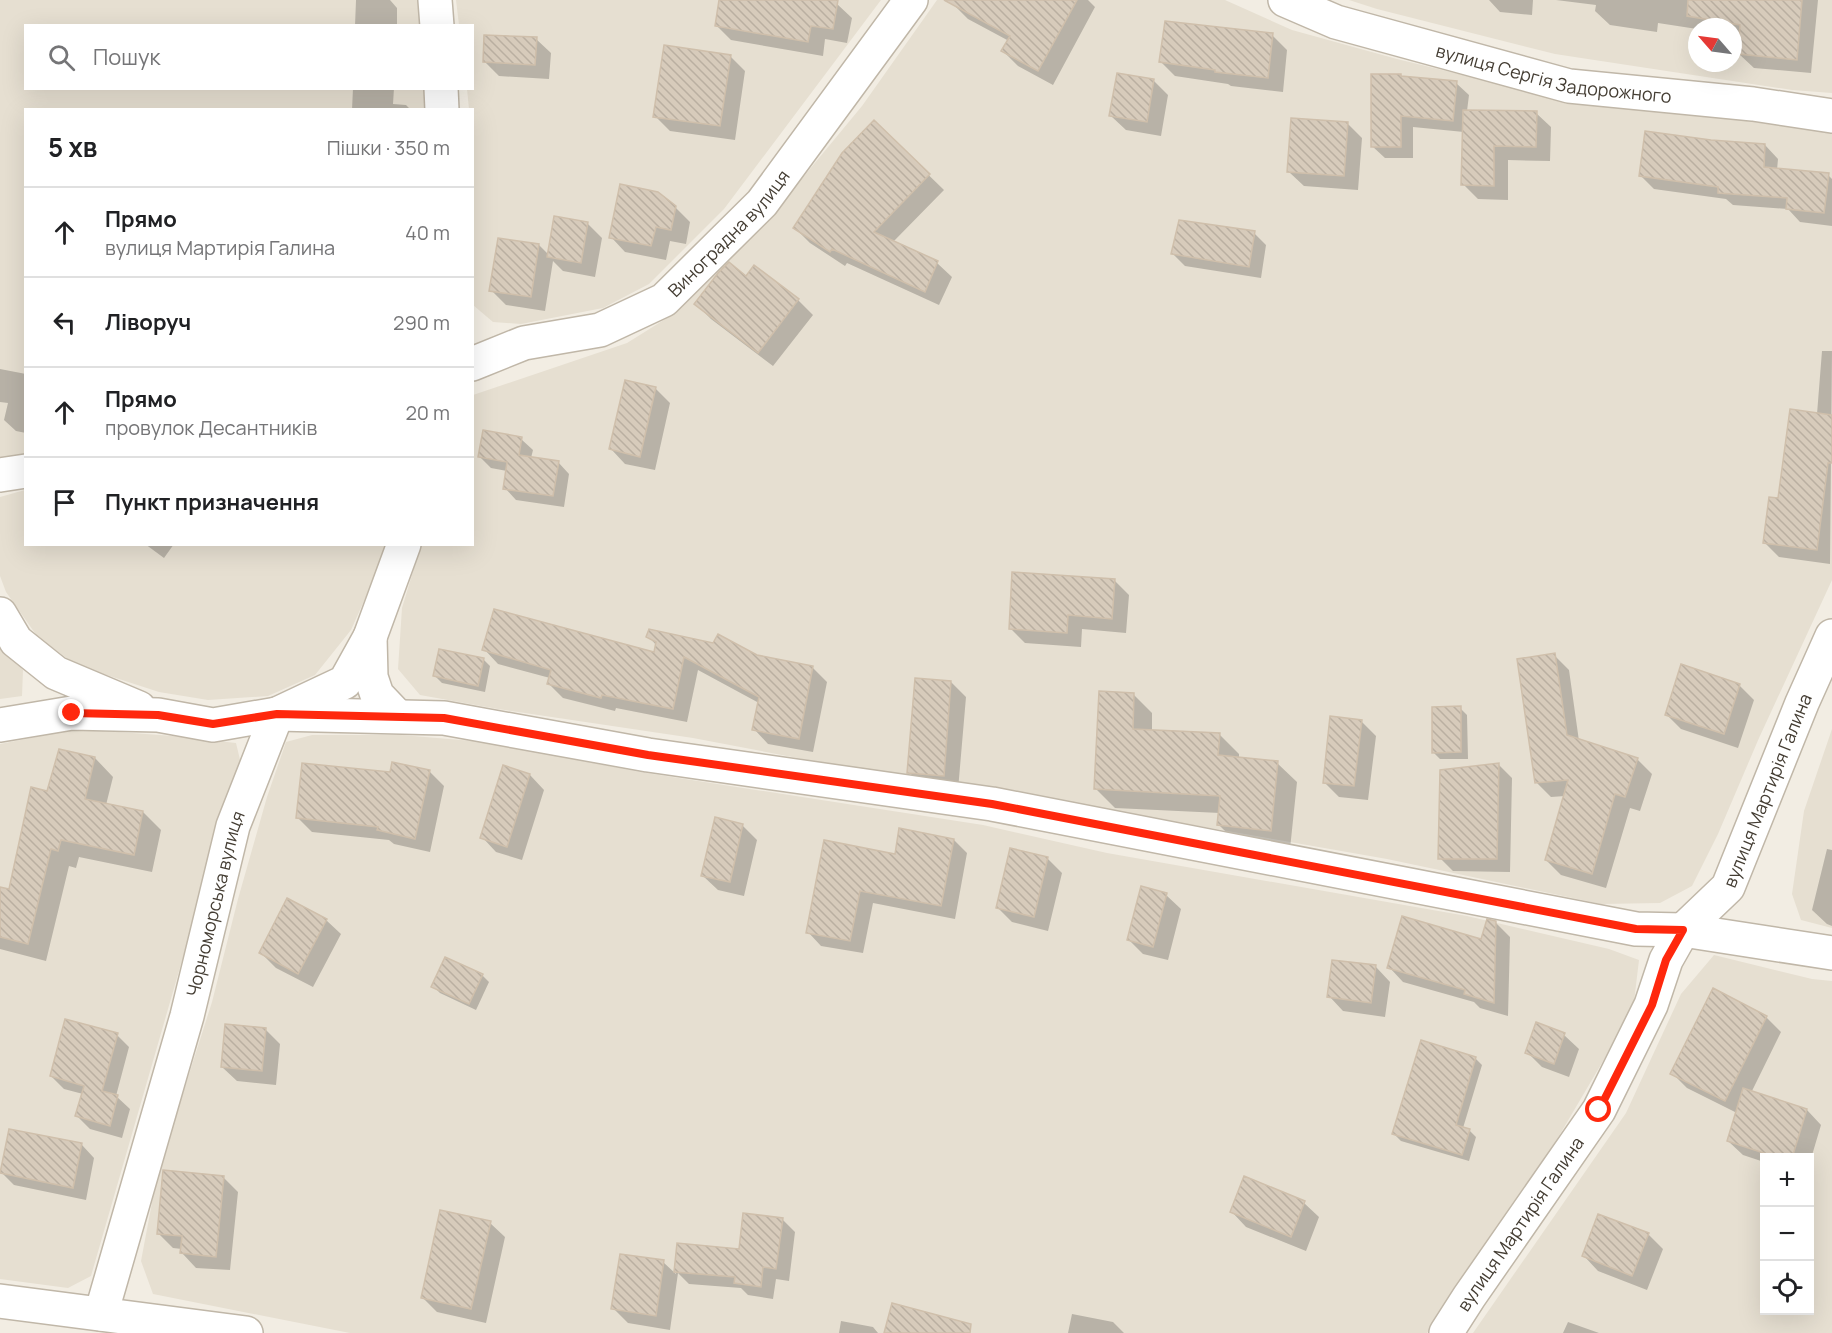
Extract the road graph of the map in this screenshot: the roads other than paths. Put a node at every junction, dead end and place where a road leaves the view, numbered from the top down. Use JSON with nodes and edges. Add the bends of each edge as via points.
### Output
{"nodes":[{"id":1,"x":435,"y":0,"type":"edge"},
{"id":2,"x":911,"y":0,"type":"edge"},
{"id":3,"x":1285,"y":0,"type":"edge"},
{"id":4,"x":437,"y":24,"type":"edge"},
{"id":5,"x":441,"y":90,"type":"edge"},
{"id":6,"x":442,"y":108,"type":"edge"},
{"id":7,"x":1832,"y":116,"type":"edge"},
{"id":8,"x":474,"y":363,"type":"edge"},
{"id":9,"x":24,"y":471,"type":"edge"},
{"id":10,"x":0,"y":475,"type":"edge"},
{"id":11,"x":403,"y":546,"type":"edge"},
{"id":12,"x":0,"y":614,"type":"edge"},
{"id":13,"x":1832,"y":636,"type":"edge"},
{"id":14,"x":370,"y":637,"type":"junction"},
{"id":15,"x":277,"y":714,"type":"junction"},
{"id":16,"x":158,"y":715,"type":"junction"},
{"id":17,"x":397,"y":716,"type":"junction"},
{"id":18,"x":0,"y":724,"type":"edge"},
{"id":19,"x":1683,"y":930,"type":"junction"},
{"id":20,"x":1832,"y":953,"type":"edge"},
{"id":21,"x":0,"y":1301,"type":"edge"},
{"id":22,"x":101,"y":1314,"type":"junction"},
{"id":23,"x":246,"y":1333,"type":"edge"},
{"id":24,"x":1446,"y":1333,"type":"edge"}],
"edges":[{"from":1,"to":4,"type":"street"},
{"from":2,"to":8,"type":"street","name":"Виноградна вулиця","via":[[762,204],[664,300],[600,330],[524,343]]},
{"from":3,"to":7,"type":"street","name":"вулиця Сергія Задорожного","via":[[1336,22],[1569,86],[1754,104]]},
{"from":5,"to":6,"type":"street"},
{"from":9,"to":10,"type":"street"},
{"from":11,"to":14,"type":"street"},
{"from":12,"to":16,"type":"street","via":[[16,641],[56,673]]},
{"from":13,"to":19,"type":"street","name":"вулиця Мартирія Галина","via":[[1728,887]]},
{"from":14,"to":15,"type":"street","via":[[345,682]]},
{"from":14,"to":17,"type":"street","via":[[371,677],[377,695]]},
{"from":15,"to":16,"type":"street","via":[[213,724]]},
{"from":15,"to":17,"type":"street"},
{"from":15,"to":22,"type":"street","name":"Чорноморська вулиця","via":[[233,826],[187,1016]]},
{"from":16,"to":18,"type":"street","via":[[72,713]]},
{"from":17,"to":19,"type":"street","via":[[444,718],[648,755],[992,804],[1636,929]]},
{"from":19,"to":20,"type":"street"},
{"from":19,"to":24,"type":"street","name":"вулиця Мартирія Галина","via":[[1666,960],[1652,1005],[1599,1110]]},
{"from":21,"to":22,"type":"street"},
{"from":22,"to":23,"type":"street"}]}
